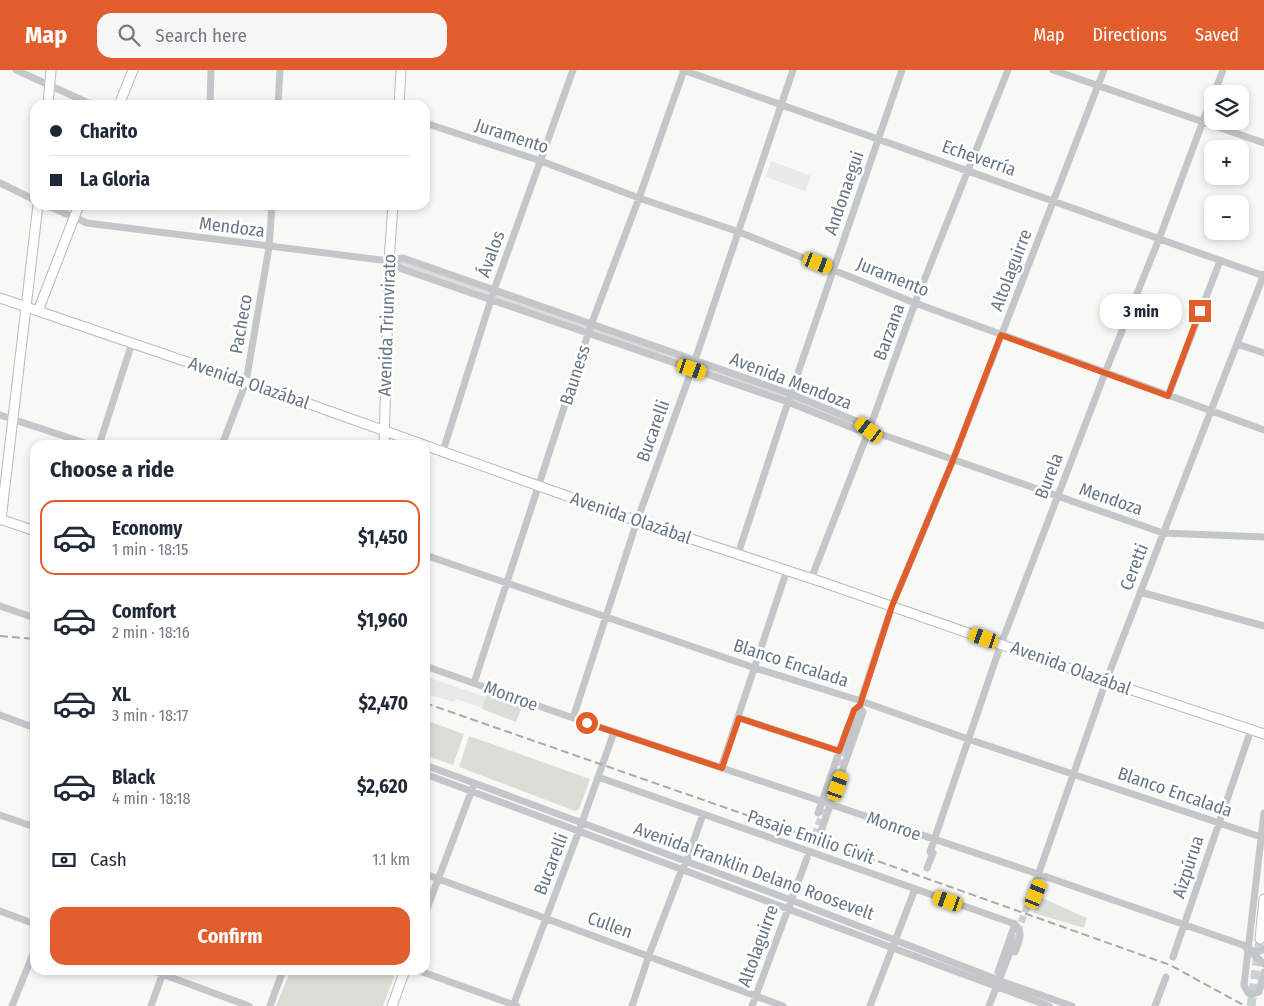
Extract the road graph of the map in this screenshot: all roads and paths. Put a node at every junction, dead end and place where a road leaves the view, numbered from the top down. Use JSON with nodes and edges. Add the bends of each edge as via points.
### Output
{"nodes":[{"id":1,"x":16,"y":70,"type":"edge"},
{"id":2,"x":51,"y":70,"type":"edge"},
{"id":3,"x":133,"y":70,"type":"edge"},
{"id":4,"x":211,"y":70,"type":"edge"},
{"id":5,"x":280,"y":70,"type":"edge"},
{"id":6,"x":401,"y":70,"type":"edge"},
{"id":7,"x":573,"y":70,"type":"edge"},
{"id":8,"x":683,"y":70,"type":"edge"},
{"id":9,"x":793,"y":70,"type":"edge"},
{"id":10,"x":902,"y":70,"type":"edge"},
{"id":11,"x":1008,"y":70,"type":"edge"},
{"id":12,"x":1053,"y":70,"type":"edge"},
{"id":13,"x":1104,"y":70,"type":"edge"},
{"id":14,"x":1223,"y":70,"type":"edge"},
{"id":15,"x":1217,"y":85,"type":"edge"},
{"id":16,"x":49,"y":86,"type":"junction"},
{"id":17,"x":1098,"y":86,"type":"junction"},
{"id":18,"x":48,"y":100,"type":"edge"},
{"id":19,"x":81,"y":100,"type":"edge"},
{"id":20,"x":121,"y":100,"type":"edge"},
{"id":21,"x":210,"y":100,"type":"edge"},
{"id":22,"x":278,"y":100,"type":"edge"},
{"id":23,"x":399,"y":100,"type":"edge"},
{"id":24,"x":782,"y":105,"type":"junction"},
{"id":25,"x":1203,"y":122,"type":"junction"},
{"id":26,"x":430,"y":125,"type":"edge"},
{"id":27,"x":878,"y":139,"type":"junction"},
{"id":28,"x":1264,"y":143,"type":"edge"},
{"id":29,"x":541,"y":160,"type":"junction"},
{"id":30,"x":969,"y":170,"type":"junction"},
{"id":31,"x":0,"y":183,"type":"edge"},
{"id":32,"x":30,"y":198,"type":"edge"},
{"id":33,"x":639,"y":198,"type":"junction"},
{"id":34,"x":1054,"y":201,"type":"junction"},
{"id":35,"x":37,"y":210,"type":"edge"},
{"id":36,"x":57,"y":210,"type":"edge"},
{"id":37,"x":78,"y":210,"type":"edge"},
{"id":38,"x":272,"y":210,"type":"edge"},
{"id":39,"x":393,"y":210,"type":"edge"},
{"id":40,"x":74,"y":218,"type":"junction"},
{"id":41,"x":739,"y":232,"type":"junction"},
{"id":42,"x":1159,"y":239,"type":"junction"},
{"id":43,"x":269,"y":247,"type":"junction"},
{"id":44,"x":389,"y":260,"type":"junction"},
{"id":45,"x":1220,"y":261,"type":"junction"},
{"id":46,"x":834,"y":270,"type":"junction"},
{"id":47,"x":1264,"y":276,"type":"edge"},
{"id":48,"x":494,"y":290,"type":"junction"},
{"id":49,"x":0,"y":298,"type":"edge"},
{"id":50,"x":492,"y":299,"type":"junction"},
{"id":51,"x":915,"y":303,"type":"junction"},
{"id":52,"x":26,"y":307,"type":"junction"},
{"id":53,"x":38,"y":311,"type":"junction"},
{"id":54,"x":591,"y":325,"type":"junction"},
{"id":55,"x":589,"y":333,"type":"junction"},
{"id":56,"x":1001,"y":335,"type":"junction"},
{"id":57,"x":132,"y":343,"type":"junction"},
{"id":58,"x":1237,"y":344,"type":"junction"},
{"id":59,"x":1264,"y":353,"type":"edge"},
{"id":60,"x":694,"y":361,"type":"junction"},
{"id":61,"x":692,"y":369,"type":"junction"},
{"id":62,"x":1105,"y":373,"type":"junction"},
{"id":63,"x":246,"y":382,"type":"junction"},
{"id":64,"x":791,"y":394,"type":"junction"},
{"id":65,"x":1168,"y":396,"type":"junction"},
{"id":66,"x":788,"y":402,"type":"junction"},
{"id":67,"x":1210,"y":411,"type":"junction"},
{"id":68,"x":0,"y":416,"type":"edge"},
{"id":69,"x":13,"y":420,"type":"junction"},
{"id":70,"x":383,"y":430,"type":"junction"},
{"id":71,"x":869,"y":430,"type":"junction"},
{"id":72,"x":1264,"y":430,"type":"edge"},
{"id":73,"x":75,"y":440,"type":"edge"},
{"id":74,"x":101,"y":440,"type":"edge"},
{"id":75,"x":224,"y":440,"type":"edge"},
{"id":76,"x":384,"y":440,"type":"edge"},
{"id":77,"x":412,"y":440,"type":"edge"},
{"id":78,"x":430,"y":446,"type":"edge"},
{"id":79,"x":443,"y":451,"type":"junction"},
{"id":80,"x":953,"y":460,"type":"junction"},
{"id":81,"x":538,"y":485,"type":"junction"},
{"id":82,"x":1057,"y":496,"type":"junction"},
{"id":83,"x":1,"y":520,"type":"edge"},
{"id":84,"x":637,"y":521,"type":"junction"},
{"id":85,"x":30,"y":529,"type":"edge"},
{"id":86,"x":1163,"y":533,"type":"junction"},
{"id":87,"x":1264,"y":537,"type":"edge"},
{"id":88,"x":738,"y":554,"type":"junction"},
{"id":89,"x":430,"y":557,"type":"edge"},
{"id":90,"x":787,"y":570,"type":"junction"},
{"id":91,"x":811,"y":579,"type":"junction"},
{"id":92,"x":507,"y":584,"type":"junction"},
{"id":93,"x":1140,"y":592,"type":"junction"},
{"id":94,"x":0,"y":606,"type":"edge"},
{"id":95,"x":892,"y":606,"type":"junction"},
{"id":96,"x":30,"y":616,"type":"edge"},
{"id":97,"x":606,"y":617,"type":"junction"},
{"id":98,"x":1264,"y":626,"type":"edge"},
{"id":99,"x":1001,"y":644,"type":"junction"},
{"id":100,"x":430,"y":668,"type":"edge"},
{"id":101,"x":755,"y":668,"type":"junction"},
{"id":102,"x":1106,"y":681,"type":"junction"},
{"id":103,"x":474,"y":683,"type":"junction"},
{"id":104,"x":860,"y":703,"type":"junction"},
{"id":105,"x":0,"y":715,"type":"edge"},
{"id":106,"x":573,"y":718,"type":"junction"},
{"id":107,"x":739,"y":718,"type":"junction"},
{"id":108,"x":30,"y":726,"type":"edge"},
{"id":109,"x":1250,"y":730,"type":"junction"},
{"id":110,"x":614,"y":732,"type":"junction"},
{"id":111,"x":1264,"y":734,"type":"edge"},
{"id":112,"x":968,"y":739,"type":"junction"},
{"id":113,"x":842,"y":750,"type":"junction"},
{"id":114,"x":430,"y":767,"type":"edge"},
{"id":115,"x":722,"y":768,"type":"junction"},
{"id":116,"x":1073,"y":774,"type":"junction"},
{"id":117,"x":430,"y":775,"type":"edge"},
{"id":118,"x":598,"y":777,"type":"junction"},
{"id":119,"x":473,"y":788,"type":"junction"},
{"id":120,"x":822,"y":801,"type":"junction"},
{"id":121,"x":831,"y":804,"type":"junction"},
{"id":122,"x":818,"y":813,"type":"dead end"},
{"id":123,"x":1264,"y":813,"type":"edge"},
{"id":124,"x":703,"y":814,"type":"junction"},
{"id":125,"x":0,"y":815,"type":"edge"},
{"id":126,"x":1218,"y":822,"type":"junction"},
{"id":127,"x":30,"y":825,"type":"edge"},
{"id":128,"x":580,"y":827,"type":"junction"},
{"id":129,"x":822,"y":831,"type":"dead end"},
{"id":130,"x":1261,"y":837,"type":"junction"},
{"id":131,"x":934,"y":839,"type":"junction"},
{"id":132,"x":809,"y":854,"type":"junction"},
{"id":133,"x":684,"y":866,"type":"junction"},
{"id":134,"x":927,"y":868,"type":"dead end"},
{"id":135,"x":1038,"y":874,"type":"junction"},
{"id":136,"x":430,"y":876,"type":"edge"},
{"id":137,"x":438,"y":878,"type":"junction"},
{"id":138,"x":915,"y":889,"type":"junction"},
{"id":139,"x":792,"y":898,"type":"junction"},
{"id":140,"x":1264,"y":899,"type":"edge"},
{"id":141,"x":430,"y":900,"type":"edge"},
{"id":142,"x":1029,"y":901,"type":"tunnel mouth"},
{"id":143,"x":788,"y":909,"type":"junction"},
{"id":144,"x":0,"y":912,"type":"edge"},
{"id":145,"x":546,"y":918,"type":"junction"},
{"id":146,"x":30,"y":922,"type":"edge"},
{"id":147,"x":1185,"y":925,"type":"junction"},
{"id":148,"x":895,"y":939,"type":"junction"},
{"id":149,"x":1260,"y":939,"type":"dead end"},
{"id":150,"x":1014,"y":942,"type":"tunnel mouth"},
{"id":151,"x":892,"y":947,"type":"junction"},
{"id":152,"x":1249,"y":949,"type":"junction"},
{"id":153,"x":1264,"y":949,"type":"edge"},
{"id":154,"x":649,"y":955,"type":"junction"},
{"id":155,"x":1173,"y":958,"type":"dead end"},
{"id":156,"x":30,"y":962,"type":"edge"},
{"id":157,"x":1264,"y":964,"type":"edge"},
{"id":158,"x":1264,"y":972,"type":"edge"},
{"id":159,"x":162,"y":975,"type":"edge"},
{"id":160,"x":171,"y":975,"type":"edge"},
{"id":161,"x":281,"y":975,"type":"edge"},
{"id":162,"x":403,"y":975,"type":"edge"},
{"id":163,"x":430,"y":975,"type":"edge"},
{"id":164,"x":1166,"y":977,"type":"dead end"},
{"id":165,"x":997,"y":983,"type":"junction"},
{"id":166,"x":756,"y":996,"type":"junction"},
{"id":167,"x":12,"y":1006,"type":"edge"},
{"id":168,"x":151,"y":1006,"type":"edge"},
{"id":169,"x":249,"y":1006,"type":"edge"},
{"id":170,"x":270,"y":1006,"type":"edge"},
{"id":171,"x":392,"y":1006,"type":"edge"},
{"id":172,"x":514,"y":1006,"type":"edge"},
{"id":173,"x":632,"y":1006,"type":"edge"},
{"id":174,"x":752,"y":1006,"type":"edge"},
{"id":175,"x":783,"y":1006,"type":"edge"},
{"id":176,"x":870,"y":1006,"type":"edge"},
{"id":177,"x":989,"y":1006,"type":"edge"},
{"id":178,"x":1049,"y":1006,"type":"edge"},
{"id":179,"x":1072,"y":1006,"type":"edge"},
{"id":180,"x":1155,"y":1006,"type":"edge"}],
"edges":[{"from":1,"to":16,"type":"street"},
{"from":2,"to":16,"type":"main road"},
{"from":3,"to":20,"type":"main road"},
{"from":4,"to":21,"type":"street"},
{"from":5,"to":22,"type":"street"},
{"from":6,"to":23,"type":"main road"},
{"from":7,"to":29,"type":"street","name":"Ávalos"},
{"from":8,"to":24,"type":"street","name":"Echeverría"},
{"from":8,"to":33,"type":"street","name":"Bauness"},
{"from":9,"to":24,"type":"street","name":"Bucarelli"},
{"from":10,"to":27,"type":"street","name":"Andonaegui"},
{"from":11,"to":30,"type":"street","name":"Barzana"},
{"from":12,"to":17,"type":"street"},
{"from":13,"to":17,"type":"street","name":"Altolaguirre"},
{"from":14,"to":15,"type":"street","name":"Burela"},
{"from":16,"to":18,"type":"main road"},
{"from":16,"to":19,"type":"street"},
{"from":17,"to":25,"type":"street"},
{"from":17,"to":34,"type":"street","name":"Altolaguirre"},
{"from":24,"to":27,"type":"street","name":"Echeverría"},
{"from":24,"to":41,"type":"street","name":"Bucarelli"},
{"from":25,"to":28,"type":"street"},
{"from":25,"to":42,"type":"street","name":"Burela"},
{"from":26,"to":29,"type":"street","name":"Juramento"},
{"from":27,"to":30,"type":"street","name":"Echeverría"},
{"from":27,"to":46,"type":"street","name":"Andonaegui"},
{"from":29,"to":33,"type":"street","name":"Juramento"},
{"from":29,"to":48,"type":"street","name":"Ávalos"},
{"from":30,"to":34,"type":"street","name":"Echeverría"},
{"from":30,"to":51,"type":"street","name":"Barzana"},
{"from":31,"to":32,"type":"street"},
{"from":33,"to":41,"type":"street","name":"Juramento"},
{"from":33,"to":54,"type":"street","name":"Bauness"},
{"from":34,"to":42,"type":"street","name":"Echeverría"},
{"from":34,"to":56,"type":"street","name":"Altolaguirre"},
{"from":35,"to":52,"type":"main road"},
{"from":36,"to":40,"type":"street","name":"Mendoza"},
{"from":37,"to":40,"type":"main road"},
{"from":38,"to":43,"type":"street","name":"Pacheco"},
{"from":39,"to":44,"type":"main road","name":"Avenida Triunvirato"},
{"from":40,"to":43,"type":"street","name":"Mendoza","via":[[86,223]]},
{"from":40,"to":53,"type":"main road"},
{"from":41,"to":46,"type":"street","name":"Juramento"},
{"from":41,"to":60,"type":"street","name":"Bucarelli"},
{"from":42,"to":45,"type":"street","name":"Echeverría"},
{"from":42,"to":62,"type":"street","name":"Burela"},
{"from":43,"to":44,"type":"street","name":"Mendoza"},
{"from":43,"to":63,"type":"street","name":"Pacheco"},
{"from":44,"to":48,"type":"street","name":"Avenida Mendoza","via":[[403,258]]},
{"from":44,"to":50,"type":"street","name":"Avenida Mendoza","via":[[402,269]]},
{"from":44,"to":70,"type":"main road","name":"Avenida Triunvirato"},
{"from":45,"to":47,"type":"street","name":"Echeverría"},
{"from":45,"to":65,"type":"street"},
{"from":46,"to":51,"type":"street","name":"Juramento"},
{"from":46,"to":64,"type":"street","name":"Andonaegui"},
{"from":47,"to":58,"type":"street","name":"Ceretti"},
{"from":48,"to":50,"type":"street","name":"Ávalos"},
{"from":48,"to":54,"type":"street","name":"Avenida Mendoza"},
{"from":49,"to":52,"type":"main road","name":"Avenida Olazábal"},
{"from":50,"to":55,"type":"street","name":"Avenida Mendoza"},
{"from":50,"to":79,"type":"street","name":"Ávalos"},
{"from":51,"to":56,"type":"street","name":"Juramento"},
{"from":51,"to":71,"type":"street","name":"Barzana"},
{"from":52,"to":53,"type":"main road","name":"Avenida Olazábal"},
{"from":52,"to":69,"type":"main road"},
{"from":53,"to":57,"type":"main road","name":"Avenida Olazábal"},
{"from":54,"to":55,"type":"street","name":"Bauness"},
{"from":54,"to":60,"type":"street","name":"Avenida Mendoza"},
{"from":55,"to":61,"type":"street","name":"Avenida Mendoza"},
{"from":55,"to":81,"type":"street","name":"Bauness"},
{"from":56,"to":62,"type":"street","name":"Juramento"},
{"from":56,"to":80,"type":"street","name":"Altolaguirre"},
{"from":57,"to":63,"type":"main road","name":"Avenida Olazábal"},
{"from":57,"to":74,"type":"street"},
{"from":58,"to":59,"type":"street"},
{"from":58,"to":67,"type":"street","name":"Ceretti"},
{"from":60,"to":61,"type":"street","name":"Bucarelli"},
{"from":60,"to":64,"type":"street","name":"Avenida Mendoza"},
{"from":61,"to":66,"type":"street","name":"Avenida Mendoza"},
{"from":61,"to":84,"type":"street","name":"Bucarelli"},
{"from":62,"to":65,"type":"street","name":"Juramento"},
{"from":62,"to":82,"type":"street","name":"Burela"},
{"from":63,"to":70,"type":"main road","name":"Avenida Olazábal"},
{"from":63,"to":75,"type":"street","name":"Pacheco"},
{"from":64,"to":66,"type":"street","name":"Andonaegui"},
{"from":64,"to":71,"type":"street","name":"Avenida Mendoza","via":[[861,423]]},
{"from":65,"to":67,"type":"street","name":"Juramento"},
{"from":66,"to":71,"type":"street","name":"Avenida Mendoza","via":[[858,430]]},
{"from":66,"to":88,"type":"street","name":"Andonaegui"},
{"from":67,"to":72,"type":"street","name":"Juramento"},
{"from":67,"to":86,"type":"street","name":"Ceretti"},
{"from":68,"to":69,"type":"street"},
{"from":69,"to":73,"type":"street"},
{"from":69,"to":83,"type":"main road"},
{"from":70,"to":76,"type":"main road","name":"Avenida Triunvirato"},
{"from":70,"to":77,"type":"main road","name":"Avenida Olazábal"},
{"from":71,"to":80,"type":"street","name":"Mendoza"},
{"from":71,"to":91,"type":"street","name":"Barzana"},
{"from":78,"to":79,"type":"main road","name":"Avenida Olazábal"},
{"from":79,"to":81,"type":"main road","name":"Avenida Olazábal"},
{"from":80,"to":82,"type":"street","name":"Mendoza"},
{"from":80,"to":95,"type":"street","name":"Altolaguirre"},
{"from":81,"to":84,"type":"main road","name":"Avenida Olazábal"},
{"from":81,"to":92,"type":"street","name":"Bauness"},
{"from":82,"to":86,"type":"street","name":"Mendoza"},
{"from":82,"to":99,"type":"street","name":"Burela"},
{"from":83,"to":85,"type":"main road"},
{"from":84,"to":88,"type":"main road","name":"Avenida Olazábal"},
{"from":84,"to":97,"type":"street","name":"Bucarelli"},
{"from":86,"to":87,"type":"street","name":"Mendoza"},
{"from":86,"to":93,"type":"street","name":"Ceretti"},
{"from":88,"to":90,"type":"main road","name":"Avenida Olazábal"},
{"from":89,"to":92,"type":"street","name":"Blanco Encalada"},
{"from":90,"to":91,"type":"main road","name":"Avenida Olazábal"},
{"from":90,"to":101,"type":"street"},
{"from":91,"to":95,"type":"main road","name":"Avenida Olazábal"},
{"from":92,"to":97,"type":"street","name":"Blanco Encalada"},
{"from":92,"to":103,"type":"street","name":"Bauness"},
{"from":93,"to":98,"type":"street"},
{"from":93,"to":102,"type":"street","name":"Ceretti"},
{"from":94,"to":96,"type":"street"},
{"from":95,"to":99,"type":"main road","name":"Avenida Olazábal"},
{"from":95,"to":104,"type":"street","name":"Altolaguirre"},
{"from":97,"to":101,"type":"street","name":"Blanco Encalada"},
{"from":97,"to":106,"type":"street","name":"Bucarelli"},
{"from":99,"to":102,"type":"main road","name":"Avenida Olazábal"},
{"from":99,"to":112,"type":"street","name":"Burela"},
{"from":100,"to":103,"type":"street","name":"Monroe"},
{"from":101,"to":104,"type":"street","name":"Blanco Encalada"},
{"from":101,"to":107,"type":"street"},
{"from":102,"to":109,"type":"main road","name":"Avenida Olazábal"},
{"from":102,"to":116,"type":"street","name":"Ceretti"},
{"from":103,"to":106,"type":"street","name":"Monroe"},
{"from":104,"to":112,"type":"street","name":"Blanco Encalada"},
{"from":104,"to":113,"type":"street","name":"Altolaguirre","via":[[854,710]]},
{"from":104,"to":121,"type":"street","name":"Altolaguirre","via":[[863,712]]},
{"from":105,"to":108,"type":"street"},
{"from":106,"to":110,"type":"street","name":"Monroe"},
{"from":107,"to":113,"type":"street"},
{"from":107,"to":115,"type":"street"},
{"from":109,"to":111,"type":"main road","name":"Avenida Olazábal"},
{"from":109,"to":126,"type":"street","name":"Aizpúrua"},
{"from":110,"to":115,"type":"street","name":"Monroe"},
{"from":110,"to":118,"type":"street","name":"Bucarelli"},
{"from":112,"to":116,"type":"street","name":"Blanco Encalada"},
{"from":112,"to":131,"type":"street","name":"Burela"},
{"from":113,"to":120,"type":"street","name":"Altolaguirre"},
{"from":114,"to":119,"type":"street","name":"Avenida Franklin Delano Roosevelt"},
{"from":115,"to":120,"type":"street","name":"Monroe"},
{"from":116,"to":126,"type":"street","name":"Blanco Encalada"},
{"from":116,"to":135,"type":"street","name":"Ceretti"},
{"from":117,"to":119,"type":"street","name":"Avenida Franklin Delano Roosevelt"},
{"from":118,"to":124,"type":"street","name":"Pasaje Emilio Civit"},
{"from":118,"to":128,"type":"street","name":"Bucarelli"},
{"from":119,"to":128,"type":"street","name":"Avenida Franklin Delano Roosevelt"},
{"from":119,"to":137,"type":"street"},
{"from":120,"to":121,"type":"street","name":"Monroe"},
{"from":120,"to":122,"type":"street","name":"Altolaguirre"},
{"from":121,"to":129,"type":"street","name":"Altolaguirre"},
{"from":121,"to":131,"type":"street","name":"Monroe"},
{"from":123,"to":130,"type":"street"},
{"from":124,"to":132,"type":"street","name":"Pasaje Emilio Civit"},
{"from":124,"to":133,"type":"street"},
{"from":125,"to":127,"type":"street"},
{"from":126,"to":130,"type":"street","name":"Blanco Encalada"},
{"from":126,"to":147,"type":"street","name":"Aizpúrua"},
{"from":128,"to":133,"type":"street","name":"Avenida Franklin Delano Roosevelt"},
{"from":128,"to":145,"type":"street","name":"Bucarelli"},
{"from":130,"to":152,"type":"street"},
{"from":131,"to":134,"type":"street","name":"Burela"},
{"from":131,"to":135,"type":"street","name":"Monroe"},
{"from":132,"to":138,"type":"street","name":"Pasaje Emilio Civit"},
{"from":132,"to":139,"type":"street","name":"Altolaguirre","via":[[798,894]]},
{"from":133,"to":139,"type":"street","name":"Avenida Franklin Delano Roosevelt"},
{"from":133,"to":143,"type":"street","name":"Avenida Franklin Delano Roosevelt"},
{"from":133,"to":154,"type":"street"},
{"from":135,"to":142,"type":"street","name":"Ceretti"},
{"from":135,"to":147,"type":"street","name":"Monroe"},
{"from":136,"to":137,"type":"street","name":"Cullen"},
{"from":137,"to":141,"type":"street"},
{"from":137,"to":145,"type":"street","name":"Cullen"},
{"from":138,"to":148,"type":"street"},
{"from":138,"to":165,"type":"street","name":"Pasaje Emilio Civit","via":[[1015,924],[1021,936],[1006,973]]},
{"from":139,"to":143,"type":"street","name":"Altolaguirre"},
{"from":139,"to":148,"type":"street","name":"Avenida Franklin Delano Roosevelt"},
{"from":140,"to":149,"type":"main road"},
{"from":143,"to":151,"type":"street","name":"Avenida Franklin Delano Roosevelt"},
{"from":143,"to":166,"type":"street","name":"Altolaguirre"},
{"from":144,"to":146,"type":"street"},
{"from":145,"to":154,"type":"street","name":"Cullen"},
{"from":145,"to":172,"type":"street","name":"Bucarelli"},
{"from":147,"to":152,"type":"street","name":"Monroe"},
{"from":147,"to":155,"type":"street","name":"Aizpúrua"},
{"from":148,"to":151,"type":"street"},
{"from":148,"to":165,"type":"street","name":"Avenida Franklin Delano Roosevelt"},
{"from":150,"to":165,"type":"street"},
{"from":151,"to":165,"type":"street","name":"Avenida Franklin Delano Roosevelt"},
{"from":151,"to":176,"type":"street"},
{"from":152,"to":153,"type":"street","via":[[1258,952]]},
{"from":152,"to":157,"type":"street"},
{"from":152,"to":158,"type":"street","via":[[1244,985],[1248,993],[1259,992]]},
{"from":154,"to":166,"type":"street","name":"Cullen"},
{"from":154,"to":173,"type":"street"},
{"from":156,"to":167,"type":"street"},
{"from":159,"to":168,"type":"street"},
{"from":160,"to":169,"type":"street"},
{"from":161,"to":170,"type":"street"},
{"from":162,"to":171,"type":"main road"},
{"from":163,"to":172,"type":"street"},
{"from":164,"to":180,"type":"street"},
{"from":165,"to":177,"type":"street"},
{"from":165,"to":178,"type":"street","name":"Avenida Franklin Delano Roosevelt"},
{"from":165,"to":179,"type":"street","name":"Avenida Franklin Delano Roosevelt"},
{"from":166,"to":174,"type":"street","name":"Altolaguirre"},
{"from":166,"to":175,"type":"street","name":"Cullen"}]}
